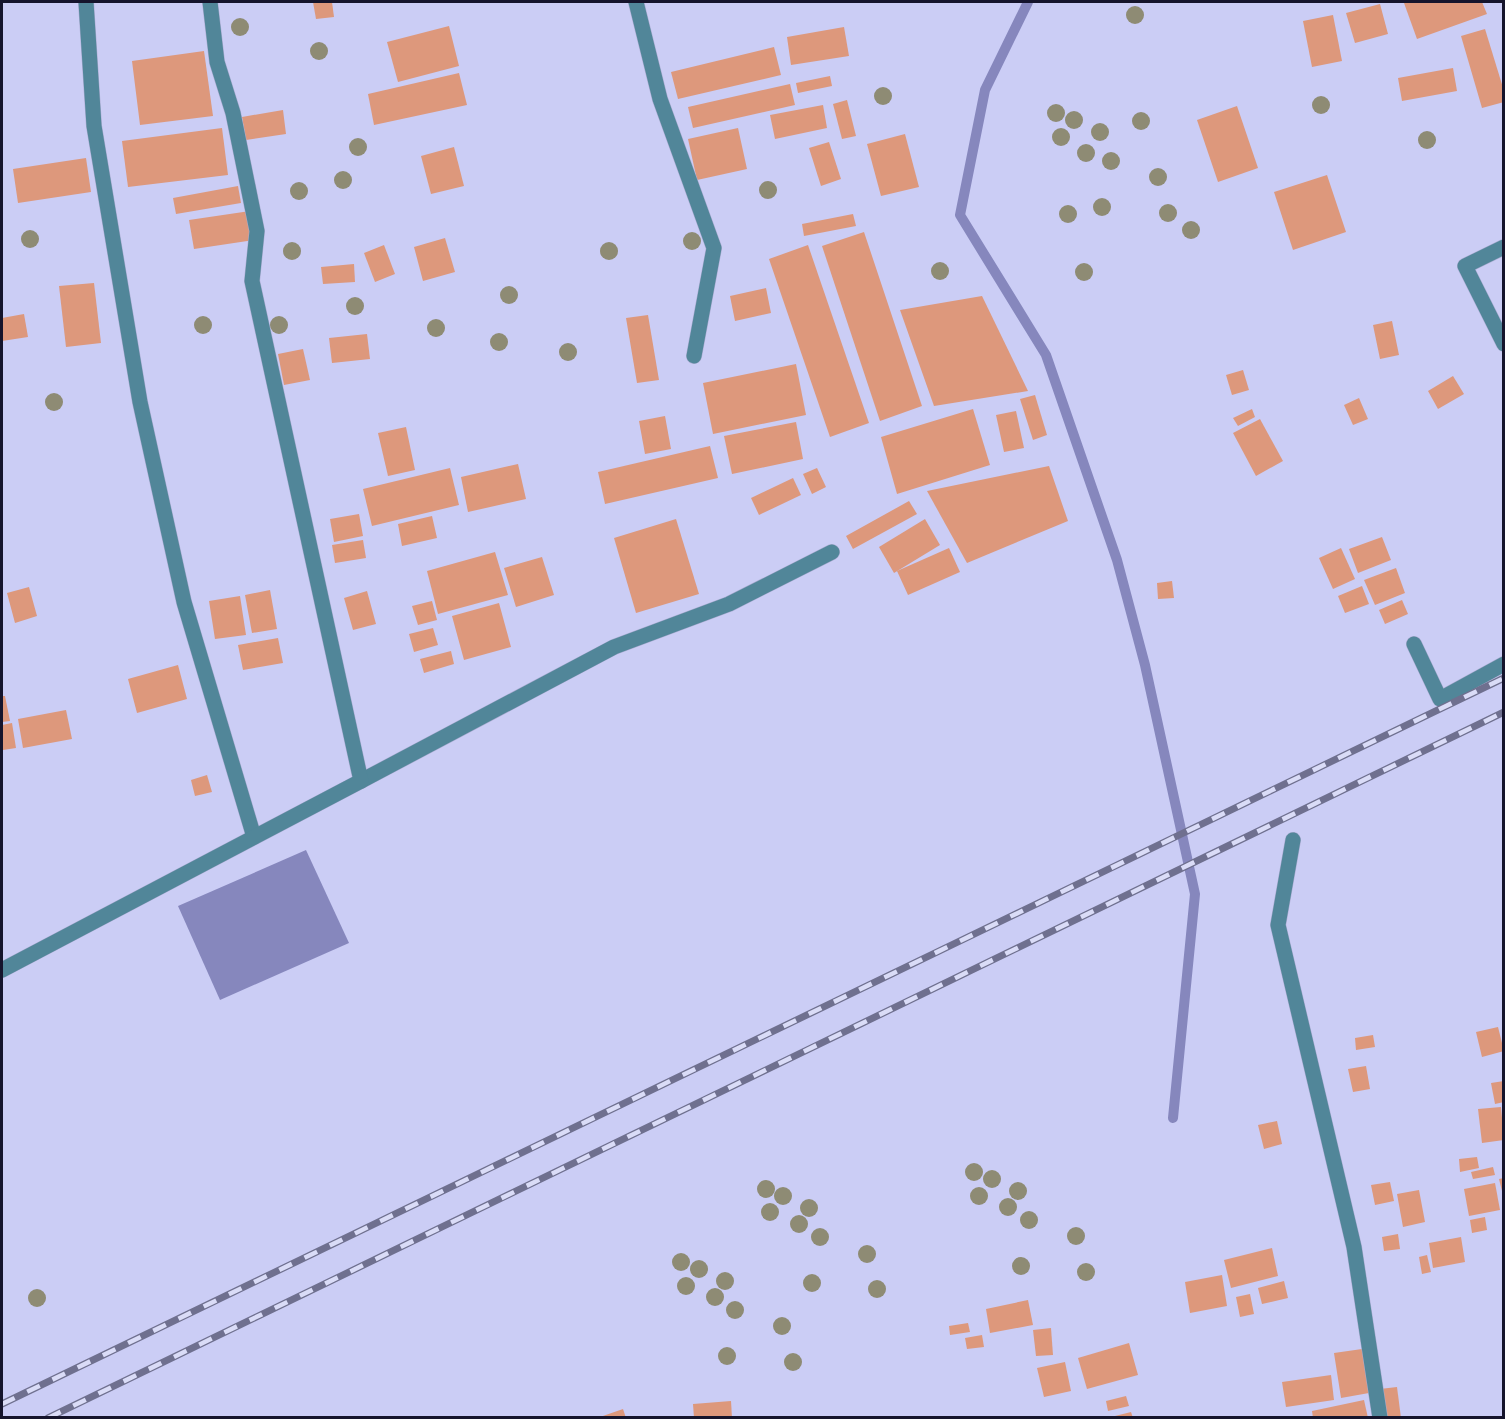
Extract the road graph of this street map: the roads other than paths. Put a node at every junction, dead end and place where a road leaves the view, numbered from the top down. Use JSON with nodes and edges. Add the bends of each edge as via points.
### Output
{"nodes":[{"id":1,"x":86,"y":2,"type":"edge"},
{"id":2,"x":210,"y":2,"type":"edge"},
{"id":3,"x":636,"y":2,"type":"edge"},
{"id":4,"x":1503,"y":247,"type":"edge"},
{"id":5,"x":1503,"y":344,"type":"edge"},
{"id":6,"x":694,"y":356,"type":"dead end"},
{"id":7,"x":832,"y":552,"type":"dead end"},
{"id":8,"x":1414,"y":644,"type":"dead end"},
{"id":9,"x":1503,"y":664,"type":"edge"},
{"id":10,"x":361,"y":781,"type":"junction"},
{"id":11,"x":254,"y":837,"type":"junction"},
{"id":12,"x":1293,"y":840,"type":"dead end"},
{"id":13,"x":2,"y":970,"type":"edge"},
{"id":14,"x":1380,"y":1418,"type":"edge"}],
"edges":[{"from":1,"to":11,"type":"street","via":[[94,126],[141,402],[184,602]]},
{"from":2,"to":10,"type":"street","via":[[217,62],[233,113],[257,231],[252,281]]},
{"from":3,"to":6,"type":"street","via":[[660,99],[714,248]]},
{"from":4,"to":5,"type":"street","via":[[1466,266]]},
{"from":7,"to":10,"type":"street","via":[[729,604],[614,647]]},
{"from":8,"to":9,"type":"street","via":[[1440,699]]},
{"from":10,"to":11,"type":"street"},
{"from":11,"to":13,"type":"street"},
{"from":12,"to":14,"type":"street","via":[[1278,925],[1354,1247]]}]}
